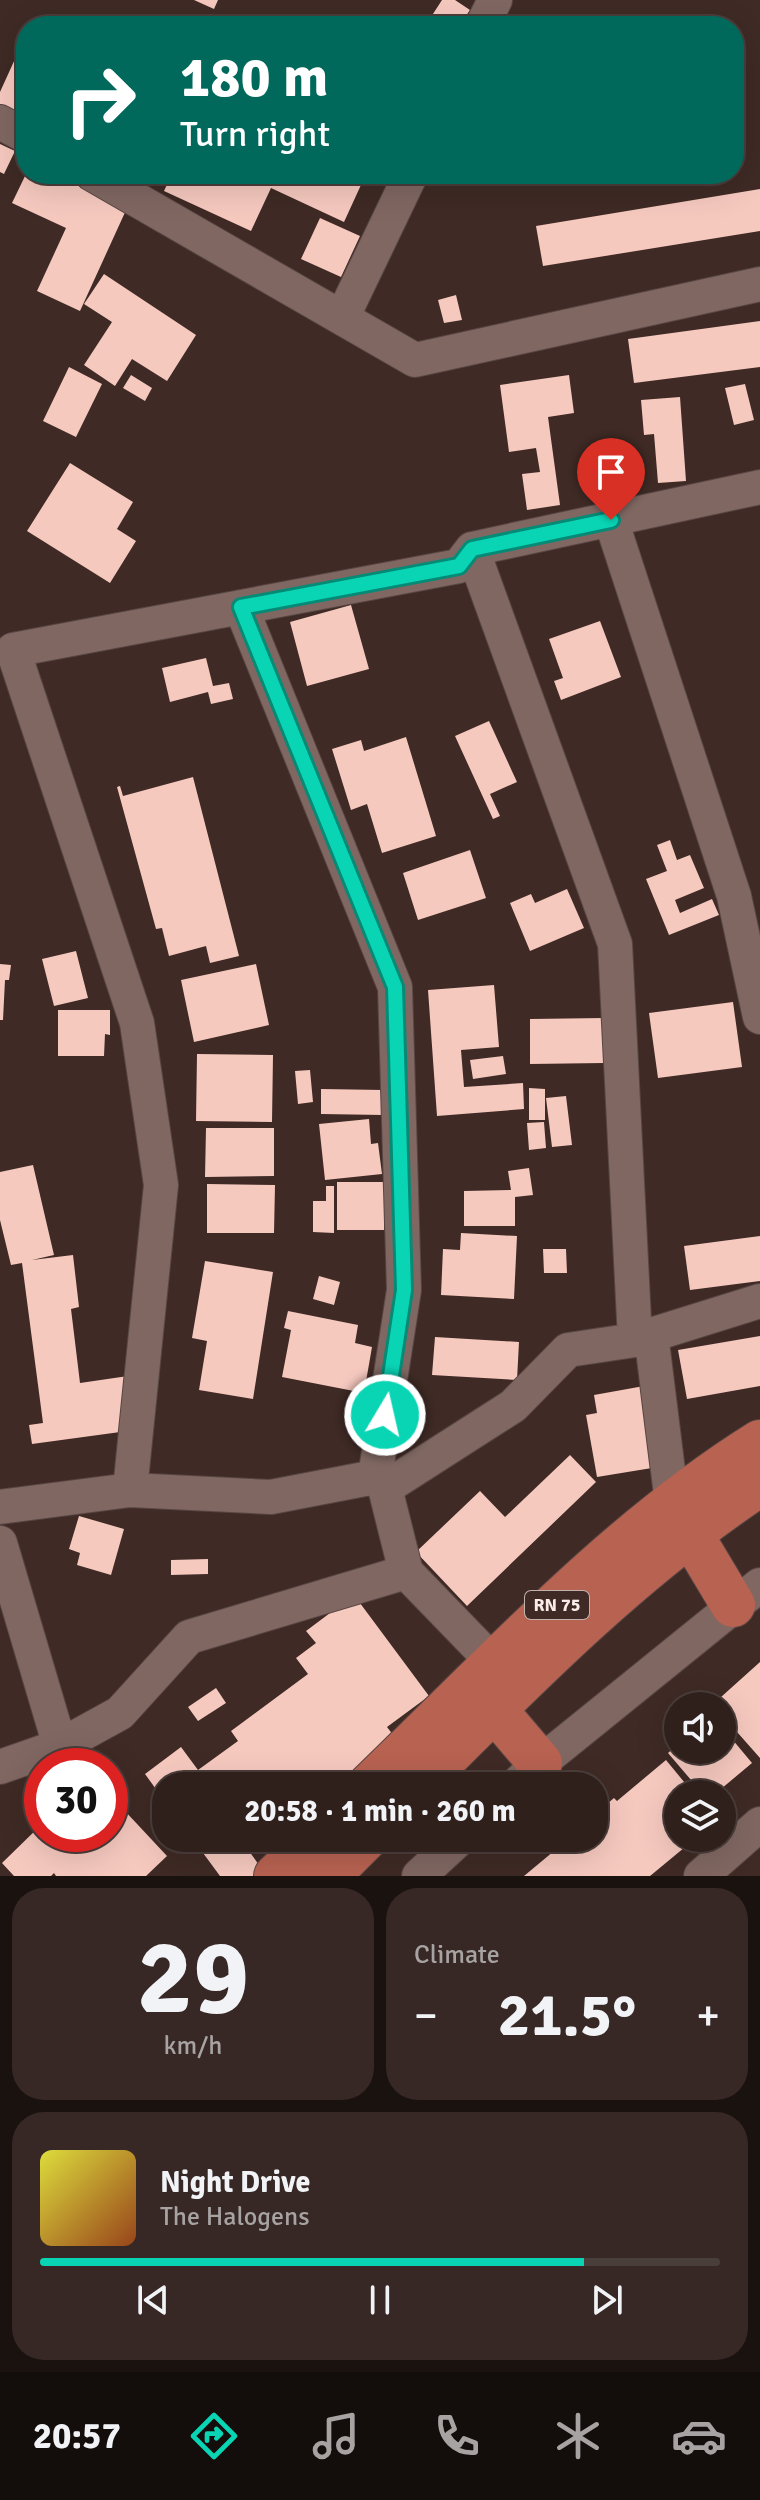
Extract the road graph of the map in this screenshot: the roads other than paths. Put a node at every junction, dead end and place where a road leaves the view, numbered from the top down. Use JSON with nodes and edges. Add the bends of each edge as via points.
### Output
{"nodes":[{"id":1,"x":109,"y":184,"type":"edge"},
{"id":2,"x":406,"y":184,"type":"edge"},
{"id":3,"x":760,"y":284,"type":"edge"},
{"id":4,"x":342,"y":318,"type":"junction"},
{"id":5,"x":760,"y":487,"type":"edge"},
{"id":6,"x":611,"y":520,"type":"junction"},
{"id":7,"x":472,"y":549,"type":"junction"},
{"id":8,"x":241,"y":607,"type":"junction"},
{"id":9,"x":760,"y":1017,"type":"edge"},
{"id":10,"x":760,"y":1301,"type":"edge"},
{"id":11,"x":643,"y":1337,"type":"junction"},
{"id":12,"x":760,"y":1442,"type":"edge"},
{"id":13,"x":380,"y":1482,"type":"junction"},
{"id":14,"x":760,"y":1484,"type":"edge"},
{"id":15,"x":130,"y":1490,"type":"junction"},
{"id":16,"x":0,"y":1507,"type":"edge"},
{"id":17,"x":681,"y":1518,"type":"junction"},
{"id":18,"x":0,"y":1543,"type":"edge"},
{"id":19,"x":406,"y":1572,"type":"junction"},
{"id":20,"x":747,"y":1595,"type":"edge"},
{"id":21,"x":495,"y":1664,"type":"junction"},
{"id":22,"x":494,"y":1709,"type":"junction"},
{"id":23,"x":60,"y":1746,"type":"junction"},
{"id":24,"x":0,"y":1767,"type":"edge"},
{"id":25,"x":383,"y":1772,"type":"edge"},
{"id":26,"x":431,"y":1772,"type":"edge"},
{"id":27,"x":526,"y":1772,"type":"edge"},
{"id":28,"x":532,"y":1772,"type":"edge"},
{"id":29,"x":760,"y":1824,"type":"edge"},
{"id":30,"x":301,"y":1852,"type":"edge"},
{"id":31,"x":352,"y":1852,"type":"edge"},
{"id":32,"x":445,"y":1852,"type":"edge"},
{"id":33,"x":276,"y":1876,"type":"edge"},
{"id":34,"x":328,"y":1876,"type":"edge"},
{"id":35,"x":419,"y":1876,"type":"edge"},
{"id":36,"x":701,"y":1876,"type":"edge"}],
"edges":[{"from":1,"to":4,"type":"street"},
{"from":2,"to":4,"type":"street"},
{"from":3,"to":4,"type":"street","via":[[415,360]]},
{"from":5,"to":6,"type":"street"},
{"from":6,"to":7,"type":"street"},
{"from":6,"to":9,"type":"street","via":[[734,896]]},
{"from":7,"to":8,"type":"street","via":[[459,566]]},
{"from":7,"to":11,"type":"street","via":[[615,944]]},
{"from":8,"to":13,"type":"street","via":[[395,987],[404,1290]]},
{"from":8,"to":15,"type":"street","via":[[13,650],[137,1023],[161,1185]]},
{"from":10,"to":11,"type":"street"},
{"from":11,"to":13,"type":"street","via":[[568,1350],[513,1406]]},
{"from":11,"to":17,"type":"street"},
{"from":12,"to":17,"type":"main road","number":"RN 75"},
{"from":13,"to":15,"type":"street","via":[[271,1497]]},
{"from":13,"to":19,"type":"street"},
{"from":14,"to":17,"type":"main road","number":"RN 75"},
{"from":15,"to":16,"type":"street"},
{"from":17,"to":20,"type":"main road"},
{"from":17,"to":21,"type":"main road","number":"RN 75","via":[[603,1561]]},
{"from":17,"to":22,"type":"main road","number":"RN 75","via":[[628,1585]]},
{"from":18,"to":23,"type":"street"},
{"from":19,"to":21,"type":"street"},
{"from":19,"to":23,"type":"street","via":[[189,1637],[120,1713]]},
{"from":20,"to":28,"type":"street"},
{"from":21,"to":25,"type":"main road","number":"RN 75"},
{"from":22,"to":26,"type":"main road","number":"RN 75"},
{"from":22,"to":27,"type":"main road"},
{"from":23,"to":24,"type":"street"},
{"from":29,"to":36,"type":"street"},
{"from":30,"to":33,"type":"main road"},
{"from":31,"to":34,"type":"main road"},
{"from":32,"to":35,"type":"street"}]}
